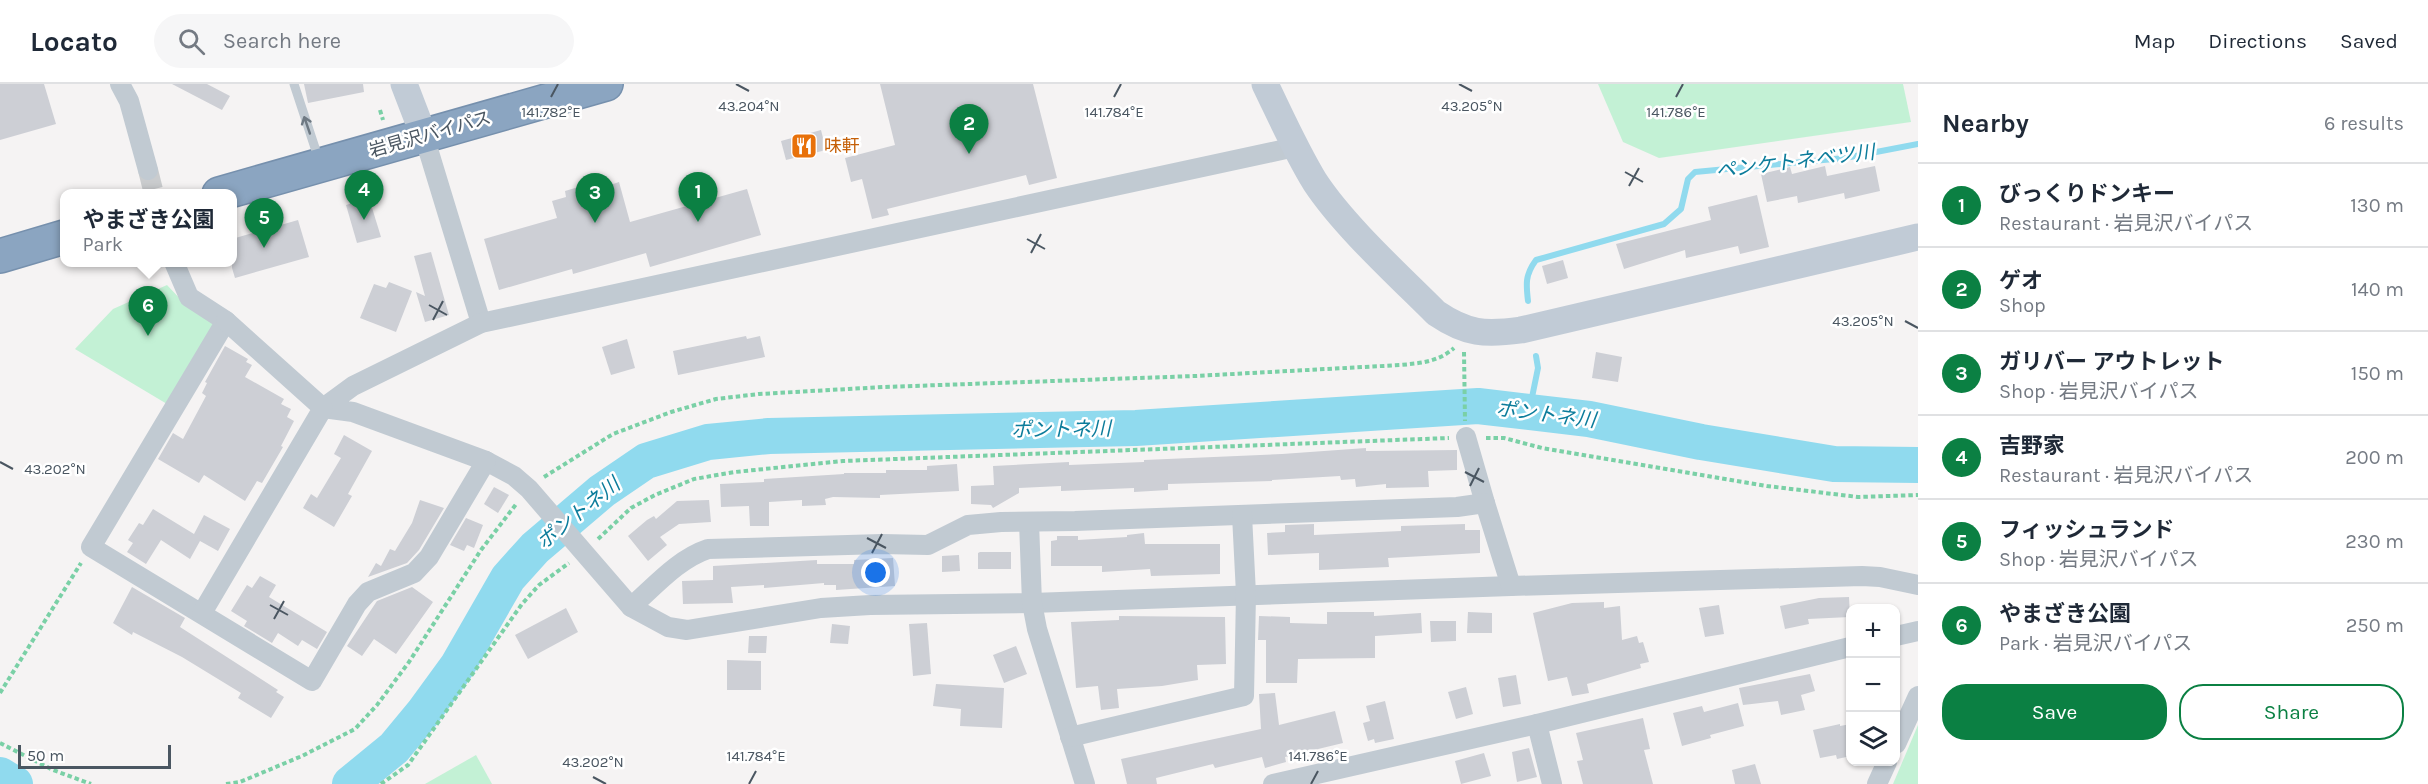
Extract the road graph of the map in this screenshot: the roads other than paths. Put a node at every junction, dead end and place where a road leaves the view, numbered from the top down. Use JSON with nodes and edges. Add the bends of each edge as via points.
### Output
{"nodes":[{"id":1,"x":120,"y":84,"type":"edge"},
{"id":2,"x":294,"y":84,"type":"edge"},
{"id":3,"x":404,"y":84,"type":"edge"},
{"id":4,"x":606,"y":84,"type":"edge"},
{"id":5,"x":1265,"y":84,"type":"edge"},
{"id":6,"x":423,"y":136,"type":"junction"},
{"id":7,"x":1295,"y":147,"type":"junction"},
{"id":8,"x":320,"y":165,"type":"junction"},
{"id":9,"x":148,"y":170,"type":"tunnel mouth"},
{"id":10,"x":236,"y":189,"type":"edge"},
{"id":11,"x":1918,"y":237,"type":"edge"},
{"id":12,"x":60,"y":238,"type":"edge"},
{"id":13,"x":0,"y":256,"type":"edge"},
{"id":14,"x":176,"y":267,"type":"edge"},
{"id":15,"x":226,"y":321,"type":"junction"},
{"id":16,"x":481,"y":323,"type":"junction"},
{"id":17,"x":323,"y":408,"type":"junction"},
{"id":18,"x":1466,"y":433,"type":"road end"},
{"id":19,"x":486,"y":460,"type":"junction"},
{"id":20,"x":1485,"y":502,"type":"junction"},
{"id":21,"x":1242,"y":514,"type":"junction"},
{"id":22,"x":1029,"y":522,"type":"junction"},
{"id":23,"x":1918,"y":585,"type":"edge"},
{"id":24,"x":1511,"y":586,"type":"junction"},
{"id":25,"x":1246,"y":594,"type":"junction"},
{"id":26,"x":1032,"y":603,"type":"junction"},
{"id":27,"x":631,"y":607,"type":"junction"},
{"id":28,"x":202,"y":613,"type":"junction"},
{"id":29,"x":1918,"y":631,"type":"edge"},
{"id":30,"x":1900,"y":635,"type":"edge"},
{"id":31,"x":1846,"y":648,"type":"edge"},
{"id":32,"x":1918,"y":696,"type":"edge"},
{"id":33,"x":1536,"y":724,"type":"junction"},
{"id":34,"x":1900,"y":735,"type":"edge"},
{"id":35,"x":1070,"y":737,"type":"junction"},
{"id":36,"x":1885,"y":766,"type":"edge"},
{"id":37,"x":1085,"y":784,"type":"edge"},
{"id":38,"x":1273,"y":784,"type":"edge"},
{"id":39,"x":1552,"y":784,"type":"edge"},
{"id":40,"x":1876,"y":784,"type":"edge"}],
"edges":[{"from":1,"to":9,"type":"street","via":[[129,101]]},
{"from":8,"to":2,"type":"lane","one_way":true},
{"from":3,"to":6,"type":"street"},
{"from":4,"to":6,"type":"highway","name":"岩見沢バイパス"},
{"from":5,"to":7,"type":"street"},
{"from":6,"to":8,"type":"highway","name":"岩見沢バイパス"},
{"from":6,"to":16,"type":"street"},
{"from":7,"to":11,"type":"street","via":[[1316,183],[1365,240],[1436,313],[1469,331],[1493,334],[1521,330]]},
{"from":7,"to":16,"type":"street"},
{"from":8,"to":10,"type":"highway","name":"岩見沢バイパス"},
{"from":12,"to":13,"type":"highway"},
{"from":14,"to":15,"type":"street","via":[[189,297]]},
{"from":15,"to":17,"type":"street"},
{"from":15,"to":28,"type":"street","via":[[91,547]]},
{"from":16,"to":17,"type":"street","via":[[353,386]]},
{"from":17,"to":19,"type":"street","via":[[353,412]]},
{"from":17,"to":28,"type":"street"},
{"from":18,"to":20,"type":"street"},
{"from":19,"to":27,"type":"street","via":[[514,476],[534,494]]},
{"from":19,"to":28,"type":"street","via":[[429,557],[414,573],[368,592],[312,681]]},
{"from":20,"to":21,"type":"street","via":[[1457,507]]},
{"from":20,"to":24,"type":"street"},
{"from":21,"to":22,"type":"street"},
{"from":21,"to":25,"type":"street"},
{"from":22,"to":26,"type":"street"},
{"from":22,"to":27,"type":"street","via":[[968,525],[928,545],[708,549],[676,566]]},
{"from":23,"to":24,"type":"street","via":[[1862,576]]},
{"from":24,"to":25,"type":"street"},
{"from":25,"to":26,"type":"street"},
{"from":25,"to":35,"type":"street","via":[[1244,696]]},
{"from":26,"to":27,"type":"street","via":[[821,608],[687,630],[668,627]]},
{"from":26,"to":35,"type":"street"},
{"from":29,"to":30,"type":"street"},
{"from":31,"to":33,"type":"street"},
{"from":32,"to":34,"type":"street"},
{"from":33,"to":38,"type":"street"},
{"from":33,"to":39,"type":"street"},
{"from":35,"to":37,"type":"street"},
{"from":36,"to":40,"type":"street"}]}
